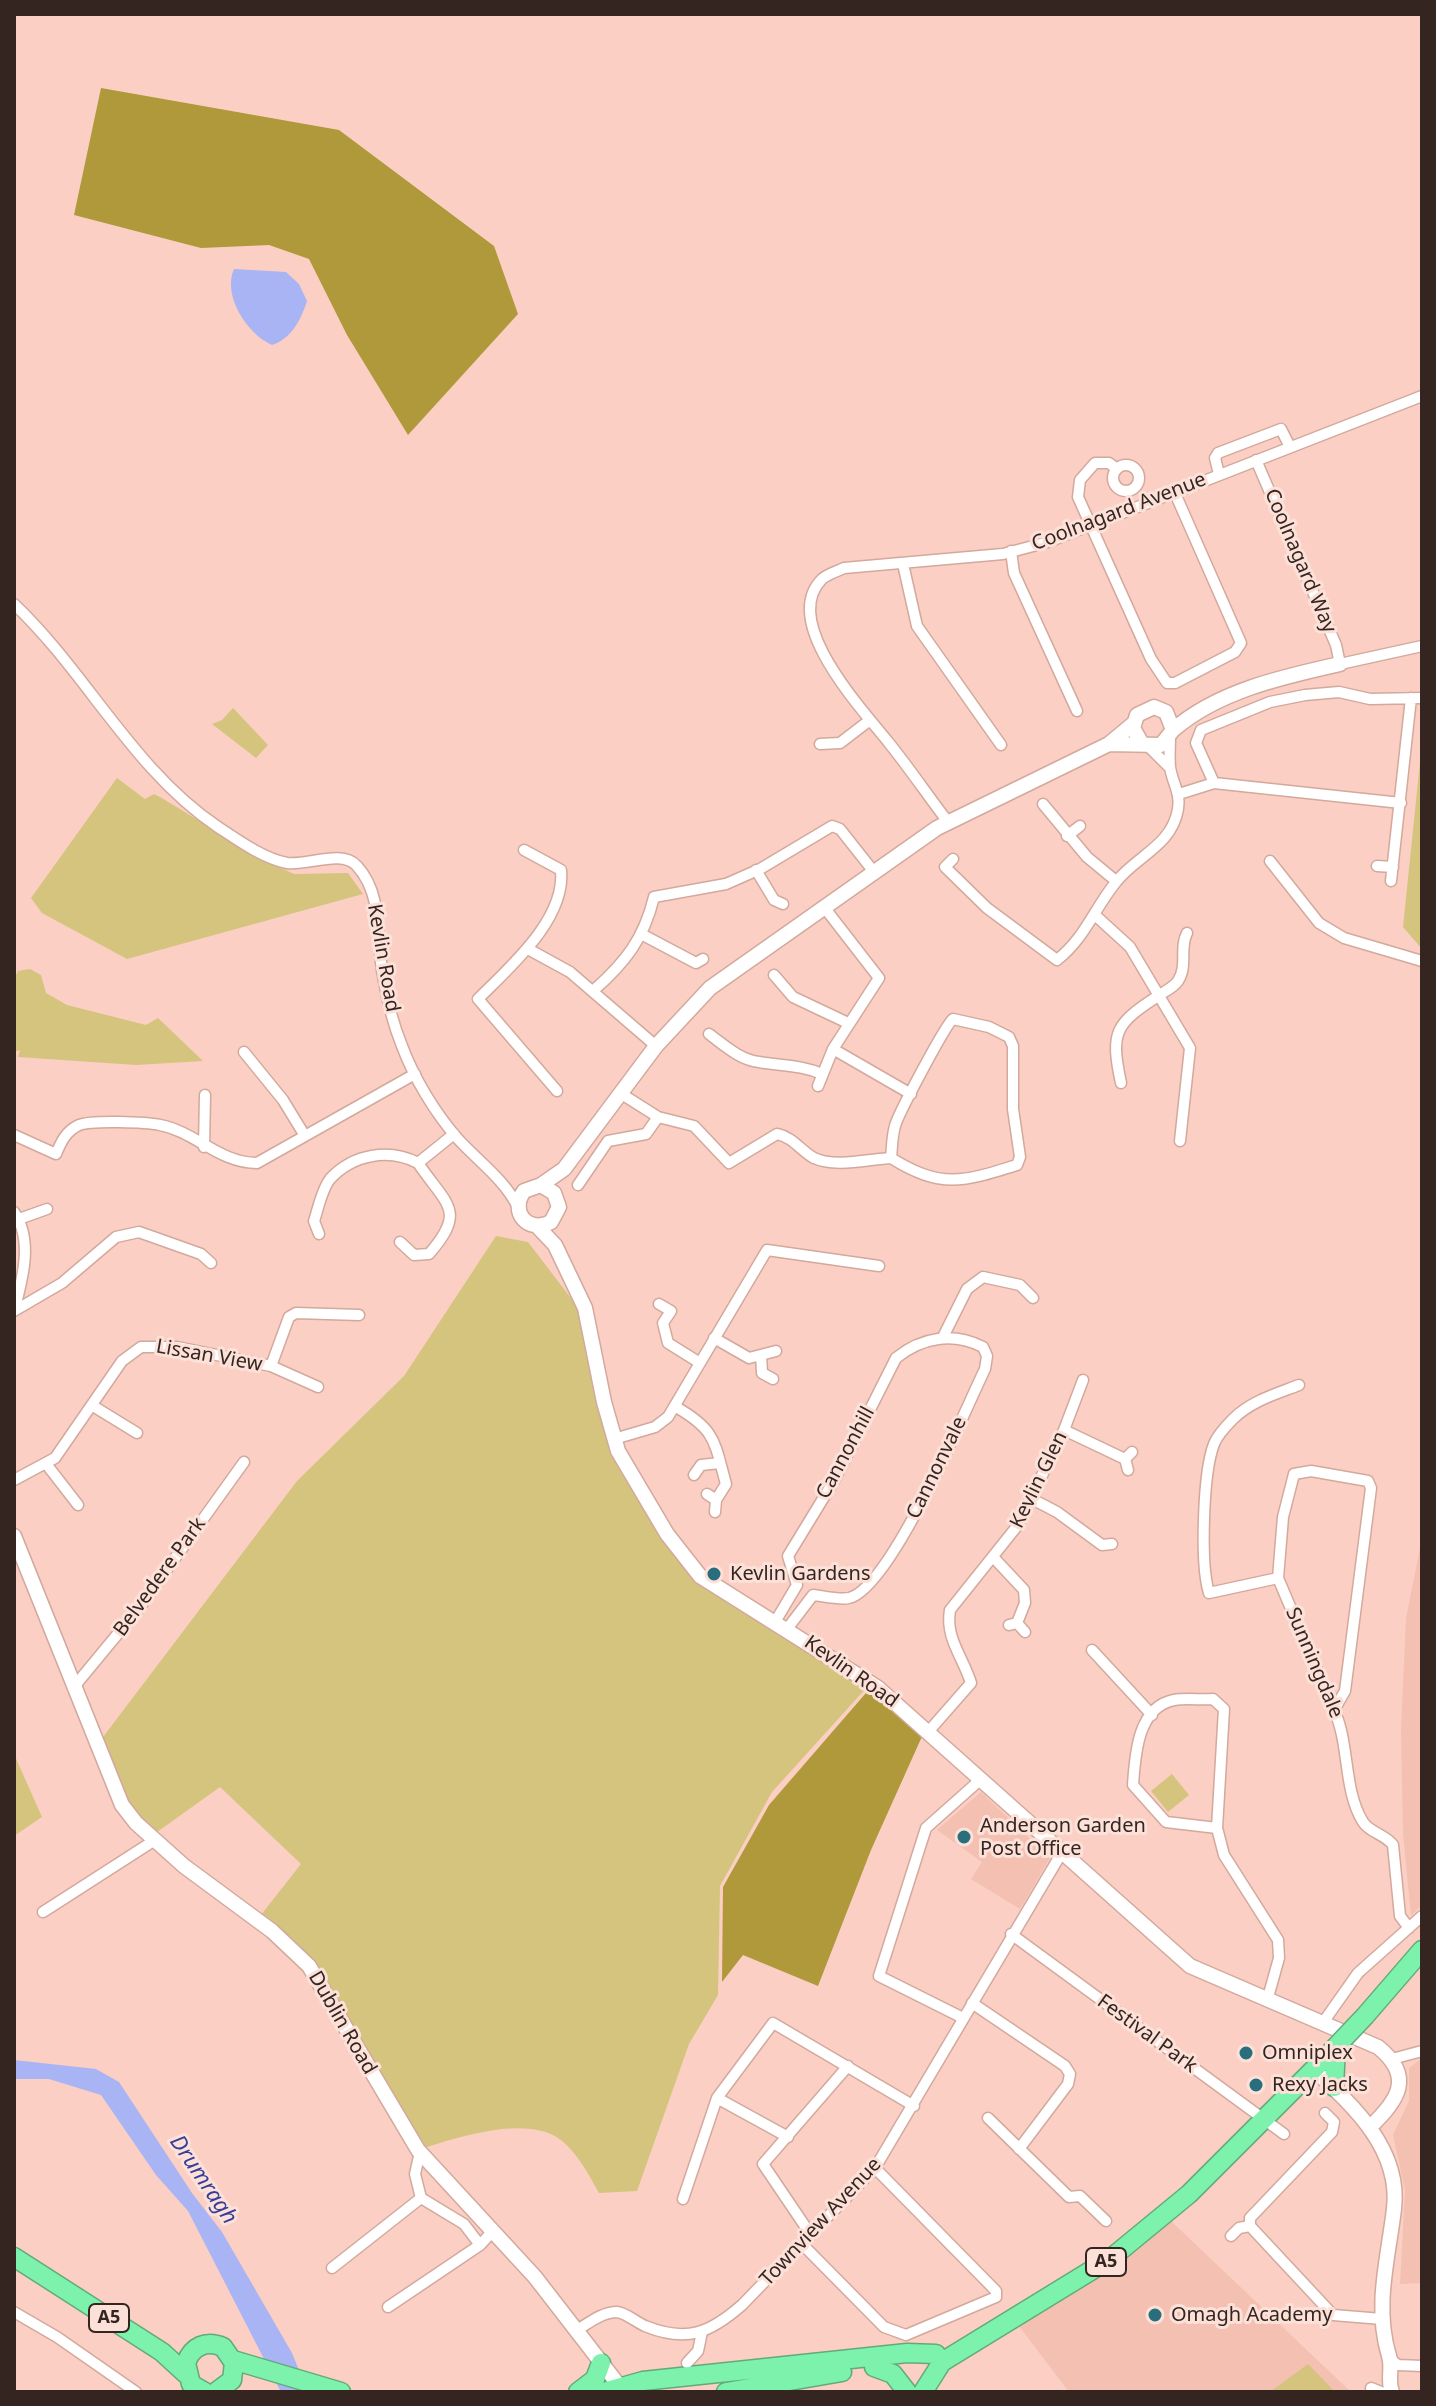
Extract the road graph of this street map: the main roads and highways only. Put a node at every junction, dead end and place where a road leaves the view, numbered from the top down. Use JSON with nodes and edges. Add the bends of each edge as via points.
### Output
{"nodes":[{"id":1,"x":1422,"y":1950,"type":"edge"},
{"id":2,"x":1333,"y":2055,"type":"junction"},
{"id":3,"x":1294,"y":2090,"type":"junction"},
{"id":4,"x":14,"y":2257,"type":"edge"},
{"id":5,"x":976,"y":2340,"type":"junction"},
{"id":6,"x":162,"y":2352,"type":"junction"},
{"id":7,"x":191,"y":2352,"type":"junction"},
{"id":8,"x":936,"y":2354,"type":"junction"},
{"id":9,"x":601,"y":2363,"type":"road end"},
{"id":10,"x":874,"y":2367,"type":"junction"},
{"id":11,"x":186,"y":2374,"type":"junction"},
{"id":12,"x":227,"y":2381,"type":"edge"},
{"id":13,"x":336,"y":2391,"type":"edge"},
{"id":14,"x":616,"y":2391,"type":"edge"},
{"id":15,"x":203,"y":2392,"type":"edge"},
{"id":16,"x":578,"y":2392,"type":"edge"},
{"id":17,"x":726,"y":2392,"type":"edge"},
{"id":18,"x":907,"y":2392,"type":"edge"},
{"id":19,"x":923,"y":2392,"type":"edge"}],
"edges":[{"from":1,"to":2,"type":"highway","number":"A5","bridge":true},
{"from":2,"to":3,"type":"highway","number":"A5"},
{"from":2,"to":3,"type":"highway","via":[[1332,2086]]},
{"from":3,"to":5,"type":"highway","number":"A5","via":[[1189,2194],[1110,2259]]},
{"from":4,"to":6,"type":"highway","number":"A5"},
{"from":5,"to":8,"type":"highway","number":"A5"},
{"from":5,"to":19,"type":"highway","via":[[942,2362]]},
{"from":6,"to":7,"type":"highway"},
{"from":6,"to":11,"type":"highway","number":"A5"},
{"from":7,"to":11,"type":"highway"},
{"from":7,"to":12,"type":"highway","via":[[215,2344]]},
{"from":8,"to":10,"type":"highway","number":"A5"},
{"from":8,"to":14,"type":"highway","via":[[643,2381]]},
{"from":9,"to":16,"type":"highway","via":[[595,2379]]},
{"from":10,"to":17,"type":"highway","number":"A5"},
{"from":10,"to":18,"type":"highway","via":[[893,2374]]},
{"from":11,"to":15,"type":"highway","number":"A5"},
{"from":12,"to":13,"type":"highway","via":[[257,2369]]}]}
